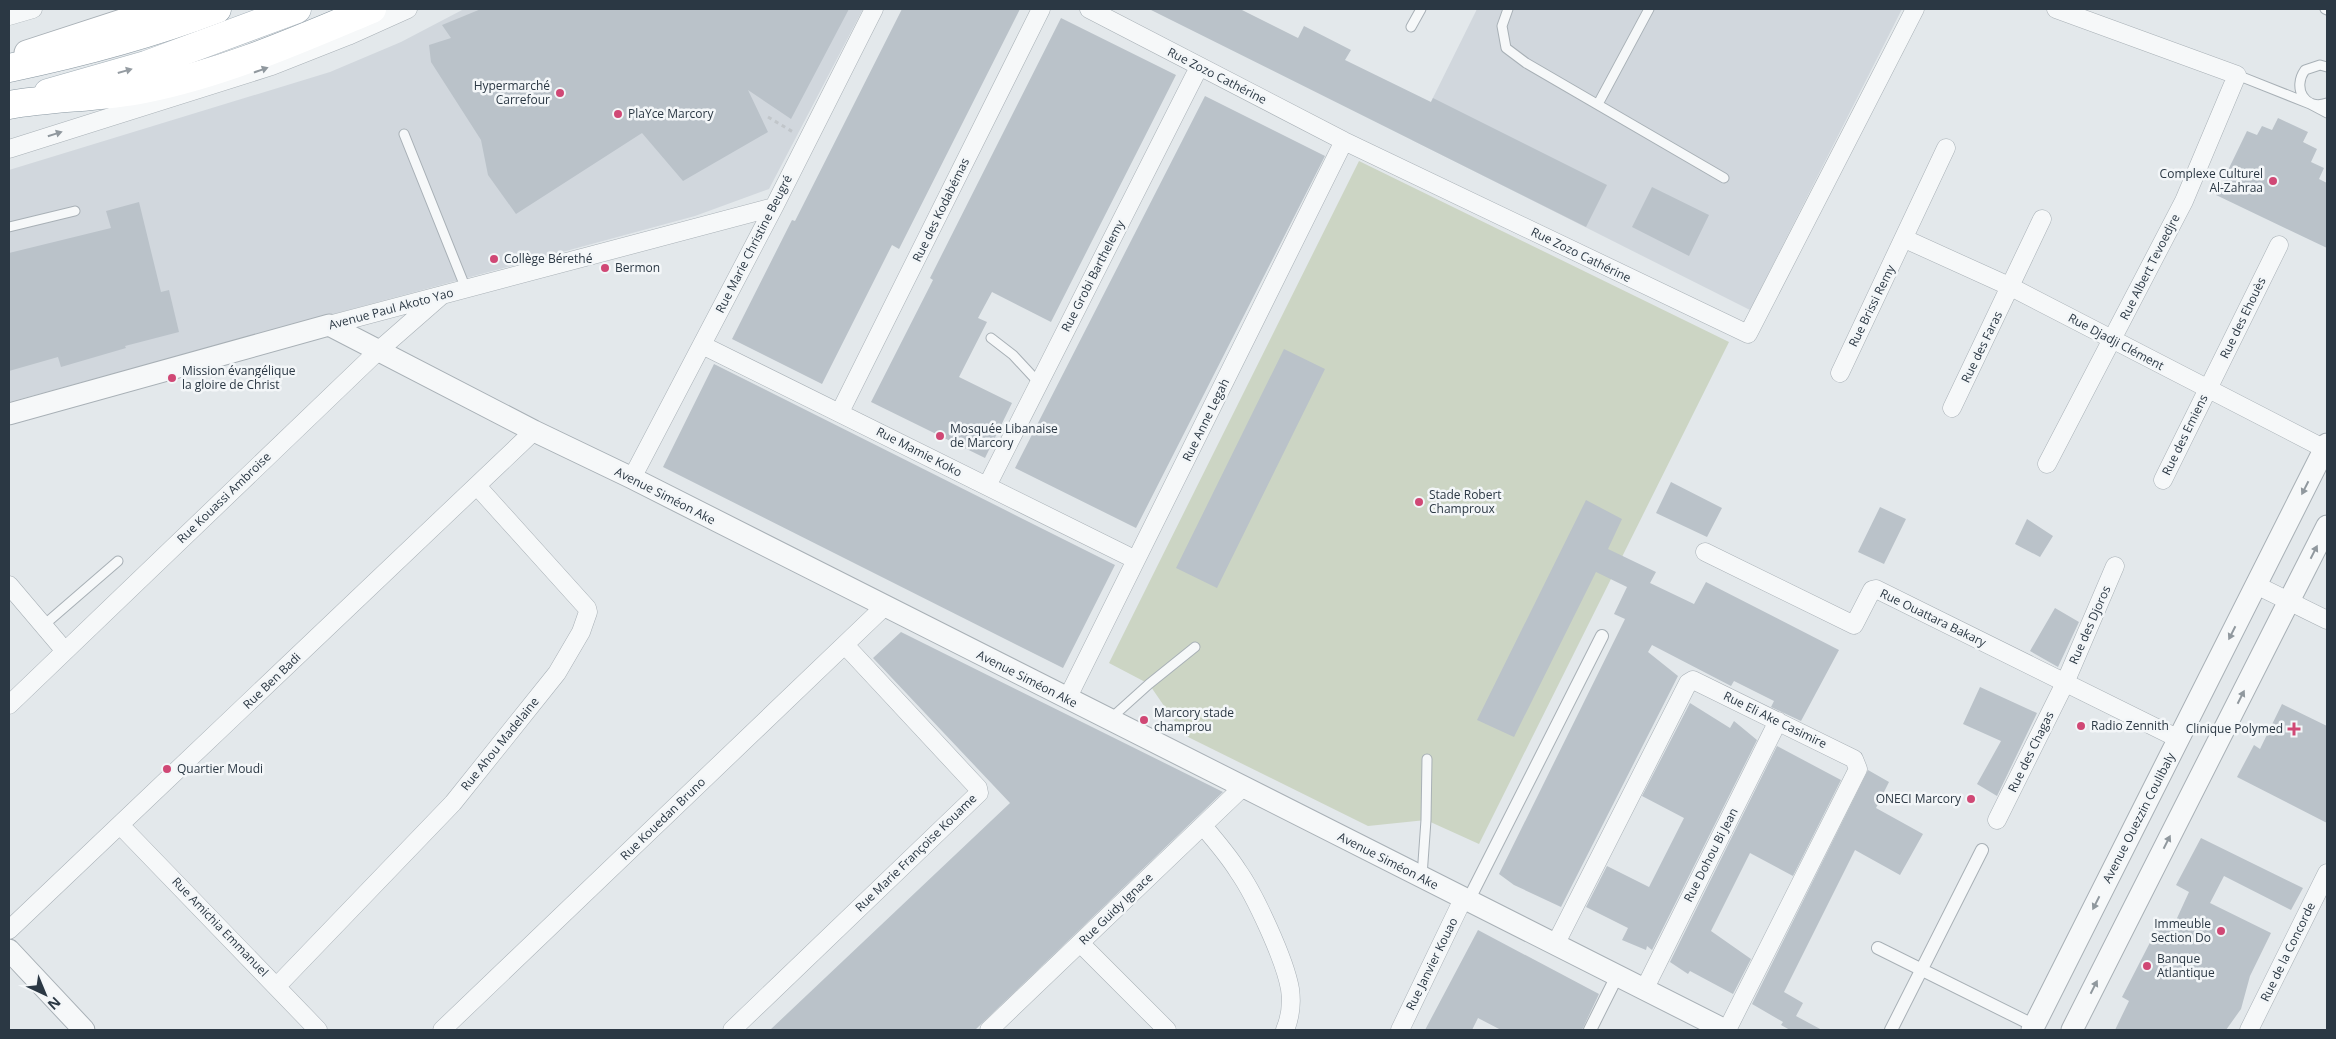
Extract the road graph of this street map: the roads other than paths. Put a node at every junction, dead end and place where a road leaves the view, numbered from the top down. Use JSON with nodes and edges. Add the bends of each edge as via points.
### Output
{"nodes":[{"id":1,"x":33,"y":9,"type":"edge"},
{"id":2,"x":162,"y":9,"type":"edge"},
{"id":3,"x":217,"y":9,"type":"edge"},
{"id":4,"x":297,"y":9,"type":"edge"},
{"id":5,"x":372,"y":9,"type":"edge"},
{"id":6,"x":408,"y":9,"type":"edge"},
{"id":7,"x":874,"y":9,"type":"edge"},
{"id":8,"x":1041,"y":9,"type":"edge"},
{"id":9,"x":1088,"y":9,"type":"edge"},
{"id":10,"x":1421,"y":9,"type":"edge"},
{"id":11,"x":1508,"y":9,"type":"edge"},
{"id":12,"x":1649,"y":9,"type":"edge"},
{"id":13,"x":1915,"y":9,"type":"edge"},
{"id":14,"x":2056,"y":9,"type":"edge"},
{"id":15,"x":9,"y":16,"type":"edge"},
{"id":16,"x":119,"y":16,"type":"edge"},
{"id":17,"x":1411,"y":27,"type":"dead end"},
{"id":18,"x":9,"y":59,"type":"edge"},
{"id":19,"x":1199,"y":67,"type":"junction"},
{"id":20,"x":2327,"y":67,"type":"edge"},
{"id":21,"x":9,"y":68,"type":"edge"},
{"id":22,"x":2237,"y":75,"type":"junction"},
{"id":23,"x":200,"y":76,"type":"junction"},
{"id":24,"x":230,"y":81,"type":"junction"},
{"id":25,"x":2327,"y":103,"type":"edge"},
{"id":26,"x":10,"y":104,"type":"edge"},
{"id":27,"x":1598,"y":104,"type":"junction"},
{"id":28,"x":2310,"y":104,"type":"junction"},
{"id":29,"x":2327,"y":113,"type":"edge"},
{"id":30,"x":404,"y":134,"type":"dead end"},
{"id":31,"x":1344,"y":141,"type":"junction"},
{"id":32,"x":1946,"y":148,"type":"dead end"},
{"id":33,"x":9,"y":149,"type":"edge"},
{"id":34,"x":1724,"y":178,"type":"dead end"},
{"id":35,"x":774,"y":207,"type":"junction"},
{"id":36,"x":74,"y":211,"type":"dead end"},
{"id":37,"x":2042,"y":218,"type":"dead end"},
{"id":38,"x":9,"y":227,"type":"edge"},
{"id":39,"x":1905,"y":239,"type":"junction"},
{"id":40,"x":2279,"y":245,"type":"dead end"},
{"id":41,"x":2011,"y":287,"type":"junction"},
{"id":42,"x":466,"y":289,"type":"junction"},
{"id":43,"x":442,"y":295,"type":"junction"},
{"id":44,"x":329,"y":325,"type":"junction"},
{"id":45,"x":991,"y":338,"type":"dead end"},
{"id":46,"x":2113,"y":339,"type":"junction"},
{"id":47,"x":702,"y":345,"type":"junction"},
{"id":48,"x":378,"y":351,"type":"junction"},
{"id":49,"x":1840,"y":373,"type":"dead end"},
{"id":50,"x":1039,"y":383,"type":"junction"},
{"id":51,"x":2207,"y":390,"type":"junction"},
{"id":52,"x":1952,"y":408,"type":"dead end"},
{"id":53,"x":840,"y":412,"type":"junction"},
{"id":54,"x":9,"y":414,"type":"edge"},
{"id":55,"x":534,"y":431,"type":"junction"},
{"id":56,"x":2326,"y":447,"type":"edge"},
{"id":57,"x":2047,"y":464,"type":"dead end"},
{"id":58,"x":632,"y":478,"type":"junction"},
{"id":59,"x":2163,"y":480,"type":"dead end"},
{"id":60,"x":476,"y":486,"type":"junction"},
{"id":61,"x":987,"y":486,"type":"junction"},
{"id":62,"x":2327,"y":526,"type":"edge"},
{"id":63,"x":1705,"y":552,"type":"dead end"},
{"id":64,"x":1136,"y":560,"type":"junction"},
{"id":65,"x":118,"y":561,"type":"dead end"},
{"id":66,"x":2116,"y":566,"type":"dead end"},
{"id":67,"x":9,"y":585,"type":"edge"},
{"id":68,"x":2256,"y":585,"type":"junction"},
{"id":69,"x":2289,"y":601,"type":"junction"},
{"id":70,"x":884,"y":607,"type":"junction"},
{"id":71,"x":2327,"y":620,"type":"edge"},
{"id":72,"x":44,"y":625,"type":"junction"},
{"id":73,"x":1602,"y":636,"type":"dead end"},
{"id":74,"x":846,"y":645,"type":"junction"},
{"id":75,"x":1195,"y":647,"type":"dead end"},
{"id":76,"x":65,"y":651,"type":"junction"},
{"id":77,"x":2065,"y":683,"type":"junction"},
{"id":78,"x":1067,"y":699,"type":"junction"},
{"id":79,"x":9,"y":705,"type":"edge"},
{"id":80,"x":1109,"y":720,"type":"junction"},
{"id":81,"x":1778,"y":721,"type":"junction"},
{"id":82,"x":2179,"y":739,"type":"junction"},
{"id":83,"x":1427,"y":759,"type":"dead end"},
{"id":84,"x":1243,"y":787,"type":"junction"},
{"id":85,"x":1996,"y":820,"type":"dead end"},
{"id":86,"x":120,"y":825,"type":"junction"},
{"id":87,"x":1203,"y":826,"type":"junction"},
{"id":88,"x":1982,"y":850,"type":"dead end"},
{"id":89,"x":2327,"y":873,"type":"edge"},
{"id":90,"x":1421,"y":878,"type":"junction"},
{"id":91,"x":1466,"y":900,"type":"junction"},
{"id":92,"x":9,"y":930,"type":"edge"},
{"id":93,"x":1080,"y":943,"type":"junction"},
{"id":94,"x":1555,"y":944,"type":"junction"},
{"id":95,"x":1878,"y":948,"type":"dead end"},
{"id":96,"x":9,"y":950,"type":"edge"},
{"id":97,"x":1922,"y":970,"type":"junction"},
{"id":98,"x":1617,"y":976,"type":"junction"},
{"id":99,"x":277,"y":986,"type":"junction"},
{"id":100,"x":1644,"y":990,"type":"junction"},
{"id":101,"x":2034,"y":1028,"type":"edge"},
{"id":102,"x":84,"y":1030,"type":"edge"},
{"id":103,"x":318,"y":1030,"type":"edge"},
{"id":104,"x":442,"y":1030,"type":"edge"},
{"id":105,"x":732,"y":1030,"type":"edge"},
{"id":106,"x":989,"y":1030,"type":"edge"},
{"id":107,"x":1167,"y":1030,"type":"edge"},
{"id":108,"x":1285,"y":1030,"type":"edge"},
{"id":109,"x":1400,"y":1030,"type":"edge"},
{"id":110,"x":1590,"y":1030,"type":"edge"},
{"id":111,"x":1726,"y":1030,"type":"edge"},
{"id":112,"x":1892,"y":1030,"type":"edge"},
{"id":113,"x":2072,"y":1030,"type":"edge"},
{"id":114,"x":2249,"y":1030,"type":"edge"}],
"edges":[{"from":1,"to":15,"type":"street"},
{"from":2,"to":16,"type":"main road"},
{"from":3,"to":21,"type":"main road","via":[[88,52]]},
{"from":26,"to":4,"type":"main road","one_way":true,"via":[[146,65]]},
{"from":5,"to":23,"type":"main road","via":[[284,46]]},
{"from":24,"to":6,"type":"street","one_way":true,"via":[[348,36]]},
{"from":7,"to":35,"type":"street","name":"Rue Marie Christine Beugré"},
{"from":8,"to":53,"type":"street","name":"Rue des Kodabémas"},
{"from":9,"to":19,"type":"street","name":"Rue Zozo Cathérine"},
{"from":10,"to":17,"type":"lane"},
{"from":11,"to":27,"type":"lane","via":[[1502,26],[1506,48]]},
{"from":12,"to":27,"type":"lane"},
{"from":13,"to":31,"type":"street","name":"Rue Zozo Cathérine","via":[[1748,334]]},
{"from":14,"to":22,"type":"street"},
{"from":16,"to":18,"type":"main road"},
{"from":19,"to":31,"type":"street","name":"Rue Zozo Cathérine"},
{"from":19,"to":50,"type":"street","name":"Rue Grobi Barthelemy"},
{"from":20,"to":28,"type":"lane","via":[[2312,66],[2301,77],[2300,92]]},
{"from":22,"to":28,"type":"lane"},
{"from":22,"to":46,"type":"street","name":"Rue Albert Tevoedjre","via":[[2184,200]]},
{"from":23,"to":24,"type":"street"},
{"from":23,"to":26,"type":"main road","via":[[143,89]]},
{"from":33,"to":24,"type":"street","one_way":true},
{"from":25,"to":28,"type":"lane"},
{"from":27,"to":34,"type":"lane"},
{"from":28,"to":29,"type":"lane"},
{"from":30,"to":42,"type":"lane"},
{"from":31,"to":64,"type":"street","name":"Rue Anne Legah"},
{"from":32,"to":39,"type":"street","name":"Rue Brissi Remy"},
{"from":35,"to":42,"type":"street","name":"Avenue Paul Akoto Yao"},
{"from":35,"to":47,"type":"street","name":"Rue Marie Christine Beugré"},
{"from":36,"to":38,"type":"lane"},
{"from":37,"to":41,"type":"street","name":"Rue des Faras"},
{"from":39,"to":41,"type":"street","name":"Rue Djadji Clément"},
{"from":39,"to":49,"type":"street","name":"Rue Brissi Remy"},
{"from":40,"to":51,"type":"street","name":"Rue des Ehouès"},
{"from":41,"to":46,"type":"street","name":"Rue Djadji Clément"},
{"from":41,"to":52,"type":"street","name":"Rue des Faras"},
{"from":42,"to":43,"type":"street","name":"Avenue Paul Akoto Yao"},
{"from":43,"to":44,"type":"street","name":"Avenue Paul Akoto Yao"},
{"from":43,"to":48,"type":"street","name":"Rue Kouassi Ambroise"},
{"from":44,"to":48,"type":"street","name":"Avenue Siméon Ake"},
{"from":44,"to":54,"type":"street","name":"Avenue Paul Akoto Yao"},
{"from":45,"to":50,"type":"lane","via":[[1013,355]]},
{"from":46,"to":51,"type":"street","name":"Rue Djadji Clément"},
{"from":46,"to":57,"type":"street","name":"Rue Albert Tevoedjre"},
{"from":47,"to":53,"type":"street","name":"Rue Mamie Koko"},
{"from":47,"to":58,"type":"street","name":"Rue Marie Christine Beugré"},
{"from":48,"to":55,"type":"street","name":"Avenue Siméon Ake"},
{"from":48,"to":76,"type":"street","name":"Rue Kouassi Ambroise"},
{"from":50,"to":61,"type":"street","name":"Rue Grobi Barthelemy"},
{"from":51,"to":56,"type":"street","name":"Rue Djadji Clément"},
{"from":51,"to":59,"type":"street","name":"Rue des Emiens"},
{"from":53,"to":61,"type":"street","name":"Rue Mamie Koko"},
{"from":55,"to":58,"type":"street","name":"Avenue Siméon Ake"},
{"from":55,"to":60,"type":"street","name":"Rue Ben Badi"},
{"from":56,"to":68,"type":"street","name":"Avenue Ouezzin Coulibaly","one_way":true},
{"from":58,"to":70,"type":"street","name":"Avenue Siméon Ake"},
{"from":60,"to":86,"type":"street","name":"Rue Ben Badi"},
{"from":60,"to":99,"type":"street","name":"Rue Ahou Madelaine","via":[[586,608],[588,612],[581,632],[557,673],[454,803]]},
{"from":61,"to":64,"type":"street","name":"Rue Mamie Koko"},
{"from":69,"to":62,"type":"street","one_way":true},
{"from":63,"to":77,"type":"street","name":"Rue Ouattara Bakary","via":[[1854,625],[1872,590],[1876,589]]},
{"from":64,"to":78,"type":"street","name":"Rue Anne Legah"},
{"from":65,"to":72,"type":"lane"},
{"from":66,"to":77,"type":"street","name":"Rue des Djoros"},
{"from":67,"to":72,"type":"street"},
{"from":68,"to":69,"type":"street"},
{"from":68,"to":82,"type":"street","name":"Avenue Ouezzin Coulibaly","one_way":true},
{"from":69,"to":71,"type":"street"},
{"from":113,"to":69,"type":"street","one_way":true},
{"from":70,"to":74,"type":"street","name":"Rue Kouedan Bruno"},
{"from":70,"to":78,"type":"street","name":"Avenue Siméon Ake"},
{"from":72,"to":76,"type":"street"},
{"from":73,"to":91,"type":"street"},
{"from":74,"to":104,"type":"street","name":"Rue Kouedan Bruno"},
{"from":74,"to":105,"type":"street","name":"Rue Marie Françoise Kouame","via":[[978,788],[979,793]]},
{"from":75,"to":80,"type":"lane"},
{"from":76,"to":79,"type":"street","name":"Rue Kouassi Ambroise"},
{"from":77,"to":82,"type":"street","name":"Rue Ouattara Bakary"},
{"from":77,"to":85,"type":"street","name":"Rue des Chagas"},
{"from":78,"to":80,"type":"street","name":"Avenue Siméon Ake"},
{"from":80,"to":84,"type":"street","name":"Avenue Siméon Ake"},
{"from":81,"to":94,"type":"street","name":"Rue Eli Ake Casimire","via":[[1693,680],[1688,683]]},
{"from":81,"to":100,"type":"street","name":"Rue Dohou Bi Jean"},
{"from":81,"to":111,"type":"street","name":"Rue Eli Ake Casimire","via":[[1854,759],[1858,769]]},
{"from":82,"to":101,"type":"street","name":"Avenue Ouezzin Coulibaly","one_way":true},
{"from":83,"to":90,"type":"lane"},
{"from":84,"to":87,"type":"street","name":"Rue Guidy Ignace"},
{"from":84,"to":90,"type":"street","name":"Avenue Siméon Ake"},
{"from":86,"to":92,"type":"street","name":"Rue Ben Badi"},
{"from":86,"to":99,"type":"street","name":"Rue Amichia Emmanuel"},
{"from":87,"to":93,"type":"street","name":"Rue Guidy Ignace"},
{"from":87,"to":108,"type":"street","via":[[1251,892],[1279,957],[1290,990],[1290,1018]]},
{"from":88,"to":97,"type":"street"},
{"from":89,"to":114,"type":"street","name":"Rue de la Concorde"},
{"from":90,"to":91,"type":"street","name":"Avenue Siméon Ake"},
{"from":91,"to":94,"type":"street","name":"Avenue Siméon Ake"},
{"from":91,"to":109,"type":"street","name":"Rue Janvier Kouao"},
{"from":93,"to":106,"type":"street","name":"Rue Guidy Ignace"},
{"from":93,"to":107,"type":"street"},
{"from":94,"to":98,"type":"street","name":"Avenue Siméon Ake"},
{"from":95,"to":97,"type":"street"},
{"from":96,"to":102,"type":"street"},
{"from":97,"to":101,"type":"street"},
{"from":97,"to":112,"type":"street"},
{"from":98,"to":100,"type":"street","name":"Avenue Siméon Ake"},
{"from":98,"to":110,"type":"street"},
{"from":99,"to":103,"type":"street","name":"Rue Amichia Emmanuel"},
{"from":100,"to":111,"type":"street","name":"Avenue Siméon Ake"}]}
